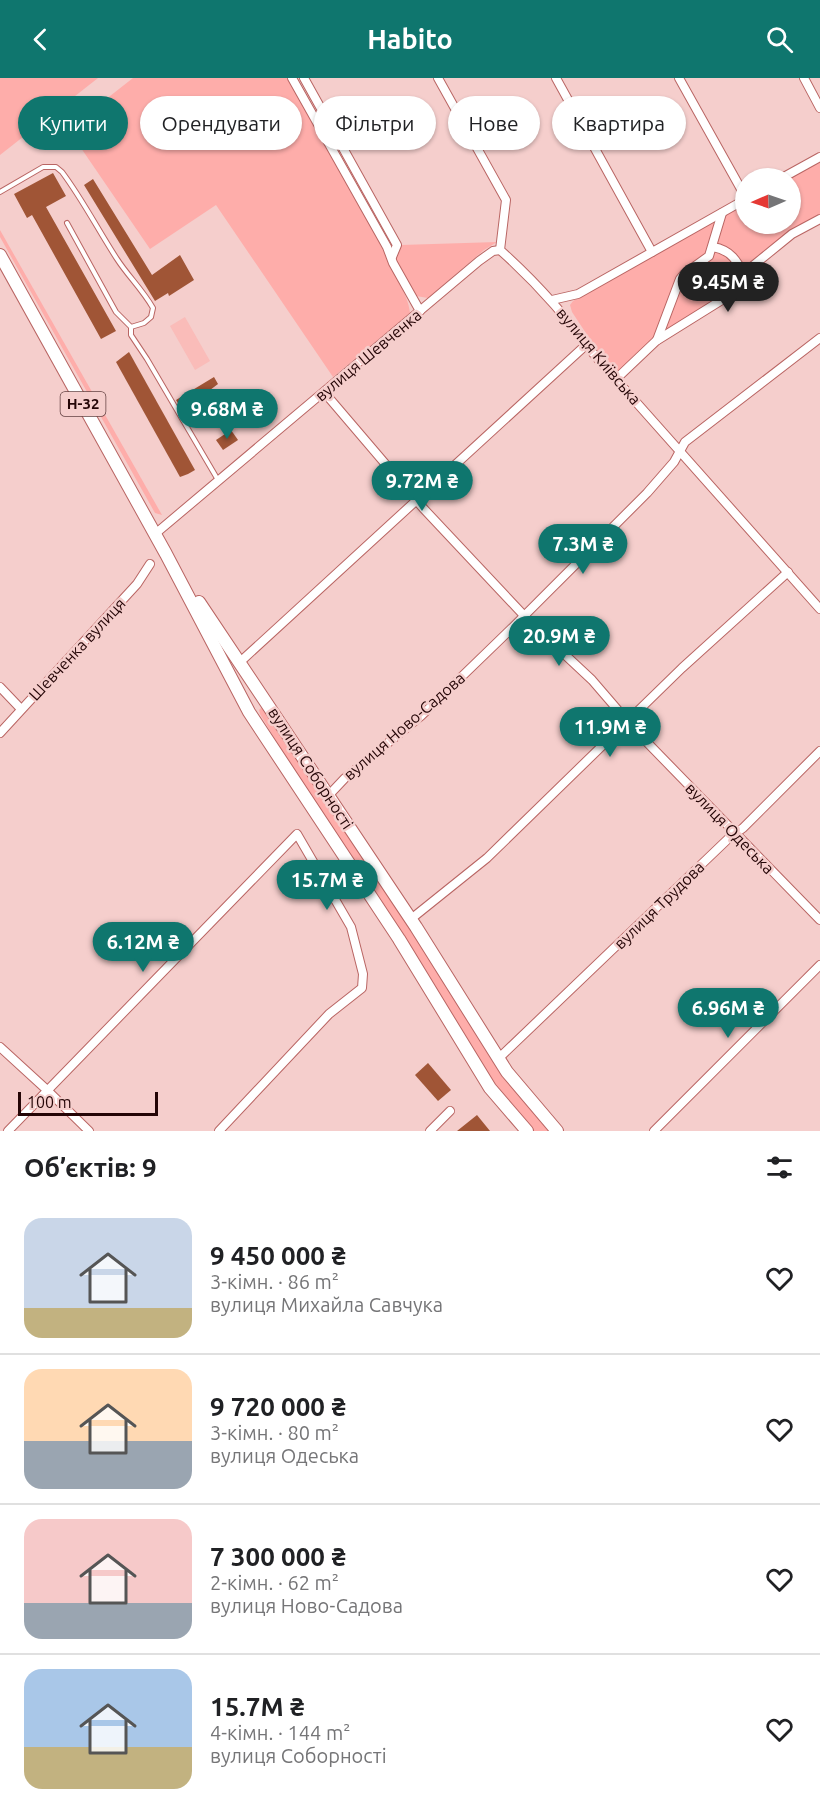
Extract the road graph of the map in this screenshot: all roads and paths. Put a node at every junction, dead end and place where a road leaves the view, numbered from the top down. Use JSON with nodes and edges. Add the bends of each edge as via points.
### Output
{"nodes":[{"id":1,"x":292,"y":78,"type":"edge"},
{"id":2,"x":304,"y":78,"type":"edge"},
{"id":3,"x":438,"y":78,"type":"edge"},
{"id":4,"x":556,"y":78,"type":"edge"},
{"id":5,"x":680,"y":78,"type":"edge"},
{"id":6,"x":804,"y":78,"type":"edge"},
{"id":7,"x":820,"y":108,"type":"edge"},
{"id":8,"x":820,"y":157,"type":"edge"},
{"id":9,"x":800,"y":168,"type":"edge"},
{"id":10,"x":735,"y":179,"type":"edge"},
{"id":11,"x":0,"y":192,"type":"edge"},
{"id":12,"x":735,"y":205,"type":"edge"},
{"id":13,"x":722,"y":213,"type":"junction"},
{"id":14,"x":820,"y":219,"type":"edge"},
{"id":15,"x":66,"y":223,"type":"dead end"},
{"id":16,"x":713,"y":247,"type":"junction"},
{"id":17,"x":500,"y":250,"type":"junction"},
{"id":18,"x":652,"y":252,"type":"junction"},
{"id":19,"x":0,"y":255,"type":"edge"},
{"id":20,"x":392,"y":257,"type":"junction"},
{"id":21,"x":745,"y":276,"type":"junction"},
{"id":22,"x":552,"y":300,"type":"junction"},
{"id":23,"x":420,"y":311,"type":"junction"},
{"id":24,"x":131,"y":327,"type":"junction"},
{"id":25,"x":820,"y":338,"type":"edge"},
{"id":26,"x":656,"y":341,"type":"junction"},
{"id":27,"x":586,"y":344,"type":"junction"},
{"id":28,"x":616,"y":379,"type":"junction"},
{"id":29,"x":324,"y":392,"type":"junction"},
{"id":30,"x":680,"y":451,"type":"junction"},
{"id":31,"x":218,"y":481,"type":"junction"},
{"id":32,"x":417,"y":500,"type":"junction"},
{"id":33,"x":155,"y":534,"type":"junction"},
{"id":34,"x":166,"y":554,"type":"junction"},
{"id":35,"x":150,"y":564,"type":"dead end"},
{"id":36,"x":788,"y":572,"type":"junction"},
{"id":37,"x":820,"y":609,"type":"edge"},
{"id":38,"x":525,"y":615,"type":"junction"},
{"id":39,"x":240,"y":662,"type":"junction"},
{"id":40,"x":0,"y":687,"type":"edge"},
{"id":41,"x":21,"y":709,"type":"junction"},
{"id":42,"x":627,"y":723,"type":"junction"},
{"id":43,"x":0,"y":732,"type":"edge"},
{"id":44,"x":820,"y":751,"type":"edge"},
{"id":45,"x":328,"y":796,"type":"junction"},
{"id":46,"x":736,"y":834,"type":"junction"},
{"id":47,"x":411,"y":919,"type":"junction"},
{"id":48,"x":820,"y":920,"type":"edge"},
{"id":49,"x":820,"y":965,"type":"edge"},
{"id":50,"x":0,"y":1047,"type":"edge"},
{"id":51,"x":498,"y":1059,"type":"junction"},
{"id":52,"x":47,"y":1090,"type":"junction"},
{"id":53,"x":450,"y":1111,"type":"dead end"},
{"id":54,"x":8,"y":1131,"type":"edge"},
{"id":55,"x":88,"y":1131,"type":"edge"},
{"id":56,"x":219,"y":1131,"type":"edge"},
{"id":57,"x":430,"y":1131,"type":"edge"},
{"id":58,"x":527,"y":1131,"type":"edge"},
{"id":59,"x":557,"y":1131,"type":"edge"},
{"id":60,"x":654,"y":1131,"type":"edge"}],
"edges":[{"from":1,"to":20,"type":"street"},
{"from":2,"to":20,"type":"street","via":[[397,244]]},
{"from":3,"to":17,"type":"street","via":[[506,200]]},
{"from":4,"to":18,"type":"street"},
{"from":5,"to":10,"type":"street"},
{"from":6,"to":7,"type":"street"},
{"from":8,"to":9,"type":"street"},
{"from":11,"to":24,"type":"lane","via":[[43,167],[56,167],[62,172],[117,260],[153,308],[151,317]]},
{"from":12,"to":13,"type":"street"},
{"from":13,"to":16,"type":"street"},
{"from":13,"to":18,"type":"street"},
{"from":14,"to":21,"type":"street","via":[[792,234]]},
{"from":15,"to":24,"type":"lane","via":[[116,312]]},
{"from":16,"to":21,"type":"street","via":[[734,256]]},
{"from":16,"to":26,"type":"street","via":[[709,256],[680,279]]},
{"from":17,"to":22,"type":"street","name":"вулиця Київська"},
{"from":17,"to":23,"type":"street","name":"вулиця Шевченка","via":[[487,255]]},
{"from":18,"to":22,"type":"street","via":[[578,294]]},
{"from":19,"to":33,"type":"main road","name":"вулиця Соборності","number":"Н-32"},
{"from":20,"to":23,"type":"street"},
{"from":21,"to":26,"type":"street","via":[[720,303]]},
{"from":22,"to":27,"type":"street","name":"вулиця Київська"},
{"from":23,"to":29,"type":"street","name":"вулиця Шевченка"},
{"from":24,"to":31,"type":"lane","via":[[131,335]]},
{"from":25,"to":30,"type":"street","name":"вулиця Ново-Садова","via":[[685,442]]},
{"from":26,"to":28,"type":"street"},
{"from":27,"to":28,"type":"street","name":"вулиця Київська"},
{"from":27,"to":32,"type":"street"},
{"from":28,"to":30,"type":"street","name":"вулиця Київська"},
{"from":29,"to":31,"type":"street","name":"вулиця Шевченка"},
{"from":29,"to":32,"type":"street","name":"вулиця Одеська"},
{"from":30,"to":36,"type":"street","name":"вулиця Київська"},
{"from":30,"to":38,"type":"street","name":"вулиця Ново-Садова","via":[[647,493]]},
{"from":31,"to":33,"type":"street","name":"вулиця Шевченка"},
{"from":32,"to":38,"type":"street","name":"вулиця Одеська"},
{"from":32,"to":39,"type":"street"},
{"from":33,"to":34,"type":"main road","name":"вулиця Соборності","number":"Н-32"},
{"from":34,"to":39,"type":"main road","name":"вулиця Соборності","number":"Н-32"},
{"from":34,"to":58,"type":"main road","name":"вулиця Соборності","number":"Н-32","via":[[249,712],[399,939],[490,1088]]},
{"from":35,"to":41,"type":"street","name":"Шевченка вулиця","via":[[137,584]]},
{"from":36,"to":37,"type":"street","name":"вулиця Київська"},
{"from":36,"to":42,"type":"street"},
{"from":38,"to":42,"type":"street","name":"вулиця Одеська","via":[[592,680]]},
{"from":38,"to":45,"type":"street","name":"вулиця Ново-Садова","via":[[421,716]]},
{"from":39,"to":45,"type":"main road","name":"вулиця Соборності","number":"Н-32"},
{"from":40,"to":41,"type":"street"},
{"from":41,"to":43,"type":"street","name":"Шевченка вулиця"},
{"from":42,"to":46,"type":"street","name":"вулиця Одеська"},
{"from":42,"to":47,"type":"street","via":[[487,858]]},
{"from":44,"to":46,"type":"street","name":"вулиця Трудова"},
{"from":45,"to":47,"type":"main road","name":"вулиця Соборності","number":"Н-32"},
{"from":46,"to":48,"type":"street","name":"вулиця Одеська"},
{"from":46,"to":51,"type":"street","name":"вулиця Трудова"},
{"from":47,"to":51,"type":"main road","name":"вулиця Соборності","number":"Н-32"},
{"from":49,"to":60,"type":"street"},
{"from":50,"to":52,"type":"street"},
{"from":51,"to":59,"type":"main road","name":"вулиця Соборності","number":"Н-32"},
{"from":52,"to":54,"type":"street"},
{"from":52,"to":55,"type":"street"},
{"from":52,"to":56,"type":"street","via":[[297,834],[351,927],[363,975],[362,988],[329,1014]]},
{"from":53,"to":57,"type":"street"}]}
